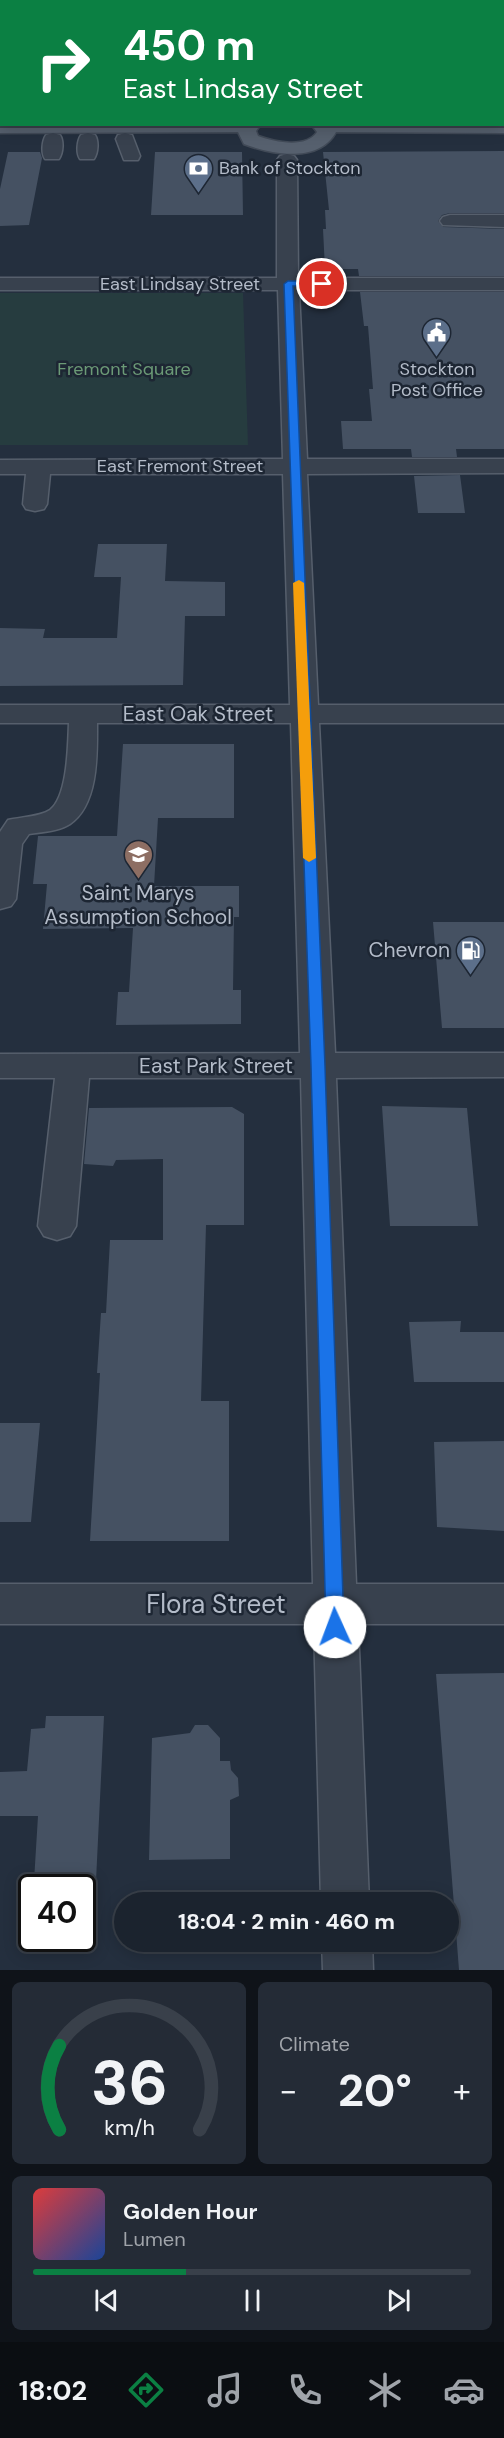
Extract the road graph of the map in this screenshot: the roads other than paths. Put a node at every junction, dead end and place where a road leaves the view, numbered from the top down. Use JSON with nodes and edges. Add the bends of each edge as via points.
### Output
{"nodes":[{"id":1,"x":105,"y":126,"type":"edge"},
{"id":2,"x":504,"y":127,"type":"edge"},
{"id":3,"x":0,"y":128,"type":"edge"},
{"id":4,"x":251,"y":130,"type":"edge"},
{"id":5,"x":322,"y":130,"type":"edge"},
{"id":6,"x":136,"y":136,"type":"edge"},
{"id":7,"x":504,"y":138,"type":"edge"},
{"id":8,"x":0,"y":139,"type":"edge"},
{"id":9,"x":270,"y":147,"type":"joint"},
{"id":10,"x":295,"y":153,"type":"junction"},
{"id":11,"x":450,"y":221,"type":"dead end"},
{"id":12,"x":504,"y":221,"type":"edge"},
{"id":13,"x":0,"y":284,"type":"edge"},
{"id":14,"x":288,"y":284,"type":"junction"},
{"id":15,"x":504,"y":284,"type":"edge"},
{"id":16,"x":39,"y":466,"type":"junction"},
{"id":17,"x":295,"y":466,"type":"junction"},
{"id":18,"x":504,"y":466,"type":"edge"},
{"id":19,"x":0,"y":467,"type":"edge"},
{"id":20,"x":35,"y":504,"type":"dead end"},
{"id":21,"x":0,"y":714,"type":"edge"},
{"id":22,"x":83,"y":714,"type":"junction"},
{"id":23,"x":303,"y":714,"type":"junction"},
{"id":24,"x":504,"y":714,"type":"edge"},
{"id":25,"x":0,"y":899,"type":"edge"},
{"id":26,"x":504,"y":1065,"type":"edge"},
{"id":27,"x":0,"y":1066,"type":"edge"},
{"id":28,"x":73,"y":1066,"type":"junction"},
{"id":29,"x":318,"y":1066,"type":"junction"},
{"id":30,"x":57,"y":1226,"type":"dead end"},
{"id":31,"x":0,"y":1604,"type":"edge"},
{"id":32,"x":335,"y":1604,"type":"junction"},
{"id":33,"x":504,"y":1604,"type":"edge"},
{"id":34,"x":345,"y":1892,"type":"edge"},
{"id":35,"x":347,"y":1952,"type":"edge"},
{"id":36,"x":348,"y":1970,"type":"edge"}],
"edges":[{"from":1,"to":3,"type":"main road"},
{"from":1,"to":6,"type":"main road"},
{"from":2,"to":5,"type":"main road"},
{"from":4,"to":6,"type":"main road"},
{"from":4,"to":6,"type":"main road","via":[[182,126]]},
{"from":4,"to":9,"type":"main road"},
{"from":5,"to":7,"type":"main road"},
{"from":5,"to":10,"type":"main road"},
{"from":6,"to":8,"type":"main road","via":[[88,147],[52,147]]},
{"from":9,"to":10,"type":"street"},
{"from":10,"to":14,"type":"street"},
{"from":11,"to":12,"type":"street"},
{"from":13,"to":14,"type":"street","name":"East Lindsay Street"},
{"from":14,"to":15,"type":"street","name":"East Lindsay Street"},
{"from":14,"to":17,"type":"street"},
{"from":16,"to":17,"type":"street","name":"East Fremont Street"},
{"from":16,"to":19,"type":"street","name":"East Fremont Street"},
{"from":16,"to":20,"type":"street"},
{"from":17,"to":18,"type":"street","name":"East Fremont Street"},
{"from":17,"to":23,"type":"street"},
{"from":21,"to":22,"type":"street","name":"East Oak Street"},
{"from":22,"to":23,"type":"street","name":"East Oak Street"},
{"from":22,"to":25,"type":"street","via":[[83,744],[74,801],[60,817],[19,827],[7,844]]},
{"from":23,"to":24,"type":"street","name":"East Oak Street"},
{"from":23,"to":29,"type":"street"},
{"from":26,"to":29,"type":"street","name":"East Park Street"},
{"from":27,"to":28,"type":"street","name":"East Park Street"},
{"from":28,"to":29,"type":"street","name":"East Park Street"},
{"from":28,"to":30,"type":"street"},
{"from":29,"to":32,"type":"street"},
{"from":31,"to":32,"type":"street","name":"Flora Street"},
{"from":32,"to":33,"type":"street","name":"Flora Street"},
{"from":32,"to":34,"type":"street"},
{"from":35,"to":36,"type":"street"}]}
